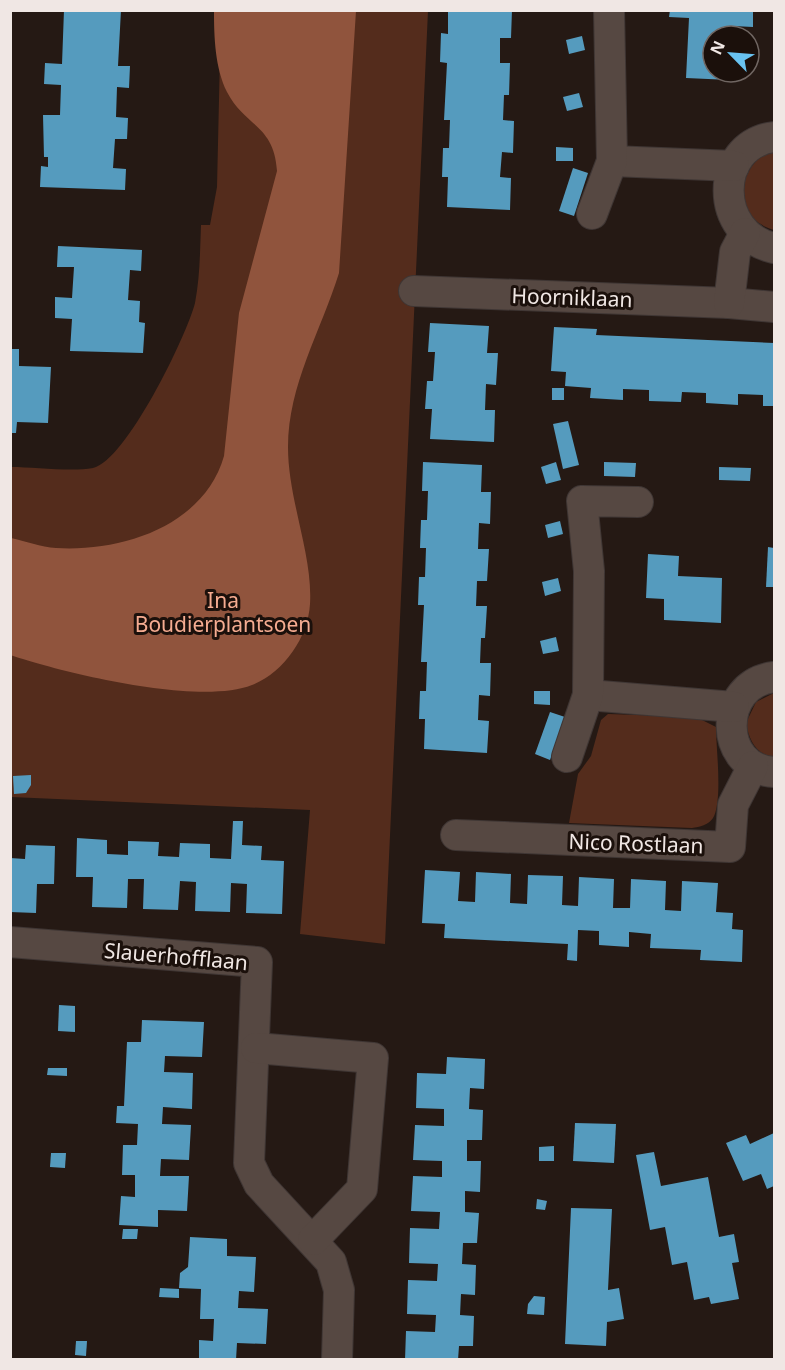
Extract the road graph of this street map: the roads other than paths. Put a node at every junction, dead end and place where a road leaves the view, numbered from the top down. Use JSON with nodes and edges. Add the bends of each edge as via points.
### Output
{"nodes":[{"id":1,"x":609,"y":10,"type":"edge"},
{"id":2,"x":774,"y":136,"type":"edge"},
{"id":3,"x":612,"y":161,"type":"junction"},
{"id":4,"x":734,"y":166,"type":"junction"},
{"id":5,"x":592,"y":214,"type":"dead end"},
{"id":6,"x":745,"y":233,"type":"junction"},
{"id":7,"x":774,"y":248,"type":"edge"},
{"id":8,"x":414,"y":291,"type":"dead end"},
{"id":9,"x":729,"y":303,"type":"junction"},
{"id":10,"x":774,"y":307,"type":"edge"},
{"id":11,"x":638,"y":502,"type":"dead end"},
{"id":12,"x":774,"y":677,"type":"edge"},
{"id":13,"x":588,"y":695,"type":"junction"},
{"id":14,"x":734,"y":707,"type":"junction"},
{"id":15,"x":567,"y":757,"type":"dead end"},
{"id":16,"x":764,"y":769,"type":"edge"},
{"id":17,"x":456,"y":835,"type":"dead end"},
{"id":18,"x":10,"y":942,"type":"edge"},
{"id":19,"x":256,"y":1048,"type":"junction"},
{"id":20,"x":313,"y":1240,"type":"junction"},
{"id":21,"x":337,"y":1359,"type":"edge"}],
"edges":[{"from":1,"to":3,"type":"street"},
{"from":2,"to":4,"type":"street","via":[[748,148]]},
{"from":3,"to":4,"type":"street"},
{"from":3,"to":5,"type":"street"},
{"from":4,"to":6,"type":"street","via":[[728,201]]},
{"from":6,"to":7,"type":"street"},
{"from":6,"to":9,"type":"street","via":[[735,252]]},
{"from":8,"to":9,"type":"street","name":"Hoorniklaan"},
{"from":9,"to":10,"type":"street","name":"Hoorniklaan"},
{"from":11,"to":13,"type":"street","via":[[582,501],[589,571]]},
{"from":12,"to":14,"type":"street","via":[[745,690]]},
{"from":13,"to":14,"type":"street"},
{"from":13,"to":15,"type":"street"},
{"from":14,"to":16,"type":"street","name":"Nico Rostlaan","via":[[730,723],[733,740],[741,755]]},
{"from":16,"to":17,"type":"street","name":"Nico Rostlaan","via":[[733,805],[730,847]]},
{"from":18,"to":19,"type":"street","name":"Slauerhofflaan","via":[[257,962]]},
{"from":19,"to":20,"type":"street","name":"Slauerhofflaan","via":[[249,1163],[259,1184]]},
{"from":19,"to":20,"type":"street","via":[[373,1058],[362,1189]]},
{"from":20,"to":21,"type":"street","name":"Slauerhofflaan","via":[[331,1262],[339,1290]]}]}
